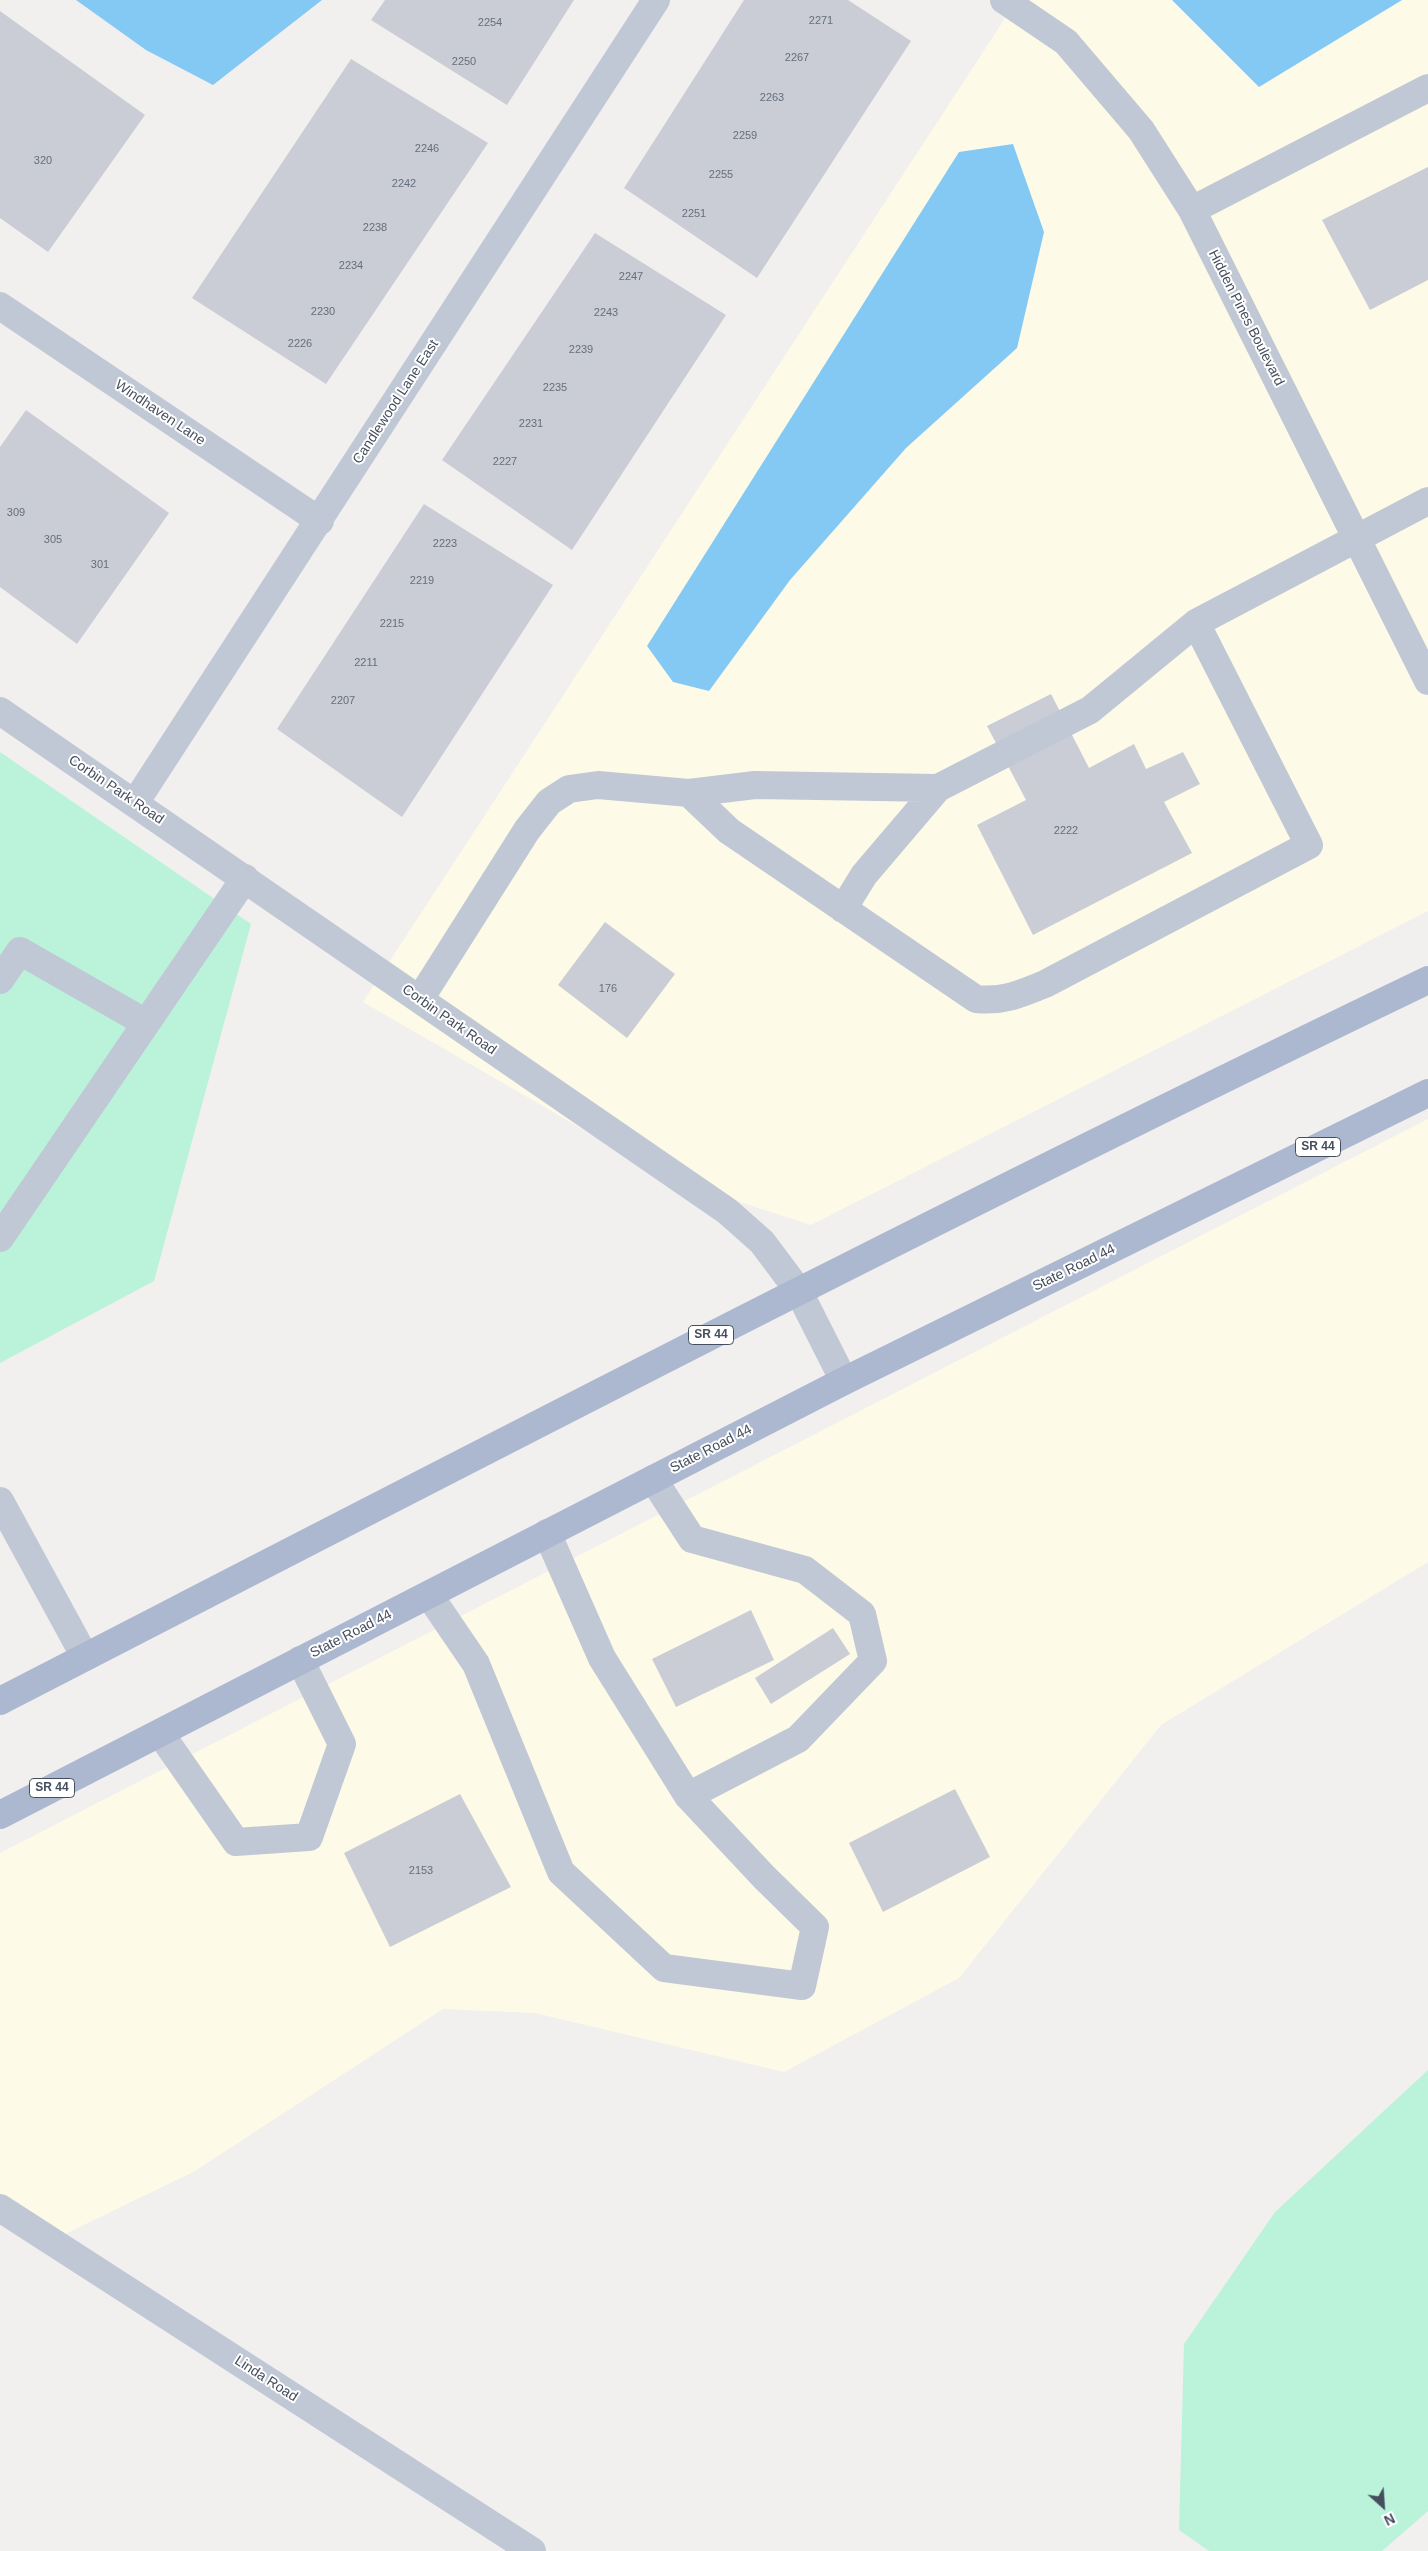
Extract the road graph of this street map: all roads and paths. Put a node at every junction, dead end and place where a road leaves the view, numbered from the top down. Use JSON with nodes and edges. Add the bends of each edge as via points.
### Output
{"nodes":[{"id":1,"x":656,"y":0,"type":"edge"},
{"id":2,"x":1004,"y":0,"type":"edge"},
{"id":3,"x":1428,"y":88,"type":"edge"},
{"id":4,"x":1192,"y":210,"type":"junction"},
{"id":5,"x":0,"y":306,"type":"edge"},
{"id":6,"x":1428,"y":501,"type":"edge"},
{"id":7,"x":320,"y":520,"type":"junction"},
{"id":8,"x":1356,"y":539,"type":"junction"},
{"id":9,"x":1196,"y":623,"type":"junction"},
{"id":10,"x":1428,"y":681,"type":"edge"},
{"id":11,"x":0,"y":711,"type":"edge"},
{"id":12,"x":938,"y":788,"type":"junction"},
{"id":13,"x":689,"y":793,"type":"junction"},
{"id":14,"x":135,"y":803,"type":"junction"},
{"id":15,"x":245,"y":878,"type":"junction"},
{"id":16,"x":843,"y":909,"type":"junction"},
{"id":17,"x":0,"y":980,"type":"edge"},
{"id":18,"x":1428,"y":980,"type":"edge"},
{"id":19,"x":420,"y":999,"type":"junction"},
{"id":20,"x":146,"y":1024,"type":"junction"},
{"id":21,"x":1428,"y":1093,"type":"edge"},
{"id":22,"x":0,"y":1238,"type":"edge"},
{"id":23,"x":798,"y":1290,"type":"junction"},
{"id":24,"x":844,"y":1381,"type":"junction"},
{"id":25,"x":653,"y":1479,"type":"junction"},
{"id":26,"x":0,"y":1501,"type":"edge"},
{"id":27,"x":547,"y":1533,"type":"junction"},
{"id":28,"x":429,"y":1595,"type":"junction"},
{"id":29,"x":85,"y":1657,"type":"junction"},
{"id":30,"x":300,"y":1660,"type":"junction"},
{"id":31,"x":0,"y":1701,"type":"edge"},
{"id":32,"x":160,"y":1733,"type":"junction"},
{"id":33,"x":688,"y":1796,"type":"junction"},
{"id":34,"x":0,"y":1815,"type":"edge"},
{"id":35,"x":0,"y":2208,"type":"edge"},
{"id":36,"x":532,"y":2551,"type":"edge"}],
"edges":[{"from":1,"to":7,"type":"street","name":"Candlewood Lane East"},
{"from":2,"to":4,"type":"street","name":"Hidden Pines Boulevard","via":[[1066,42],[1141,130]]},
{"from":3,"to":4,"type":"street"},
{"from":4,"to":8,"type":"street","name":"Hidden Pines Boulevard"},
{"from":5,"to":7,"type":"street","name":"Windhaven Lane"},
{"from":6,"to":8,"type":"street"},
{"from":7,"to":14,"type":"street","name":"Candlewood Lane East"},
{"from":8,"to":9,"type":"street"},
{"from":8,"to":10,"type":"street","name":"Hidden Pines Boulevard"},
{"from":9,"to":12,"type":"street","via":[[1090,710]]},
{"from":9,"to":16,"type":"street","via":[[1309,845],[1045,984],[1011,998],[993,1001],[976,999]]},
{"from":11,"to":14,"type":"street","name":"Corbin Park Road"},
{"from":12,"to":13,"type":"street","via":[[755,785]]},
{"from":12,"to":16,"type":"street","via":[[864,875]]},
{"from":13,"to":16,"type":"street","via":[[729,831]]},
{"from":13,"to":19,"type":"street","via":[[598,785],[569,788],[548,802],[526,830]]},
{"from":14,"to":15,"type":"street","name":"Corbin Park Road"},
{"from":15,"to":19,"type":"street","name":"Corbin Park Road"},
{"from":15,"to":20,"type":"street"},
{"from":17,"to":20,"type":"street","via":[[20,951]]},
{"from":18,"to":23,"type":"main road","number":"SR 44","via":[[1176,1101]]},
{"from":19,"to":23,"type":"street","name":"Corbin Park Road","via":[[727,1211],[762,1242]]},
{"from":20,"to":22,"type":"street"},
{"from":21,"to":24,"type":"main road","name":"State Road 44","number":"SR 44"},
{"from":23,"to":24,"type":"street","name":"Corbin Park Road"},
{"from":23,"to":29,"type":"main road","number":"SR 44"},
{"from":24,"to":25,"type":"main road","name":"State Road 44","number":"SR 44"},
{"from":25,"to":27,"type":"main road","name":"State Road 44","number":"SR 44"},
{"from":25,"to":33,"type":"street","via":[[692,1539],[805,1570],[862,1614],[873,1661],[798,1739]]},
{"from":26,"to":29,"type":"street"},
{"from":27,"to":28,"type":"main road","name":"State Road 44","number":"SR 44"},
{"from":27,"to":33,"type":"street","via":[[602,1658]]},
{"from":28,"to":30,"type":"main road","name":"State Road 44","number":"SR 44"},
{"from":28,"to":33,"type":"street","via":[[476,1664],[561,1872],[664,1968],[802,1986],[815,1927]]},
{"from":29,"to":31,"type":"main road","number":"SR 44"},
{"from":30,"to":32,"type":"main road","name":"State Road 44","number":"SR 44"},
{"from":30,"to":32,"type":"street","via":[[342,1744],[309,1836],[236,1842]]},
{"from":32,"to":34,"type":"main road","name":"State Road 44","number":"SR 44"},
{"from":35,"to":36,"type":"street","name":"Linda Road"}]}
